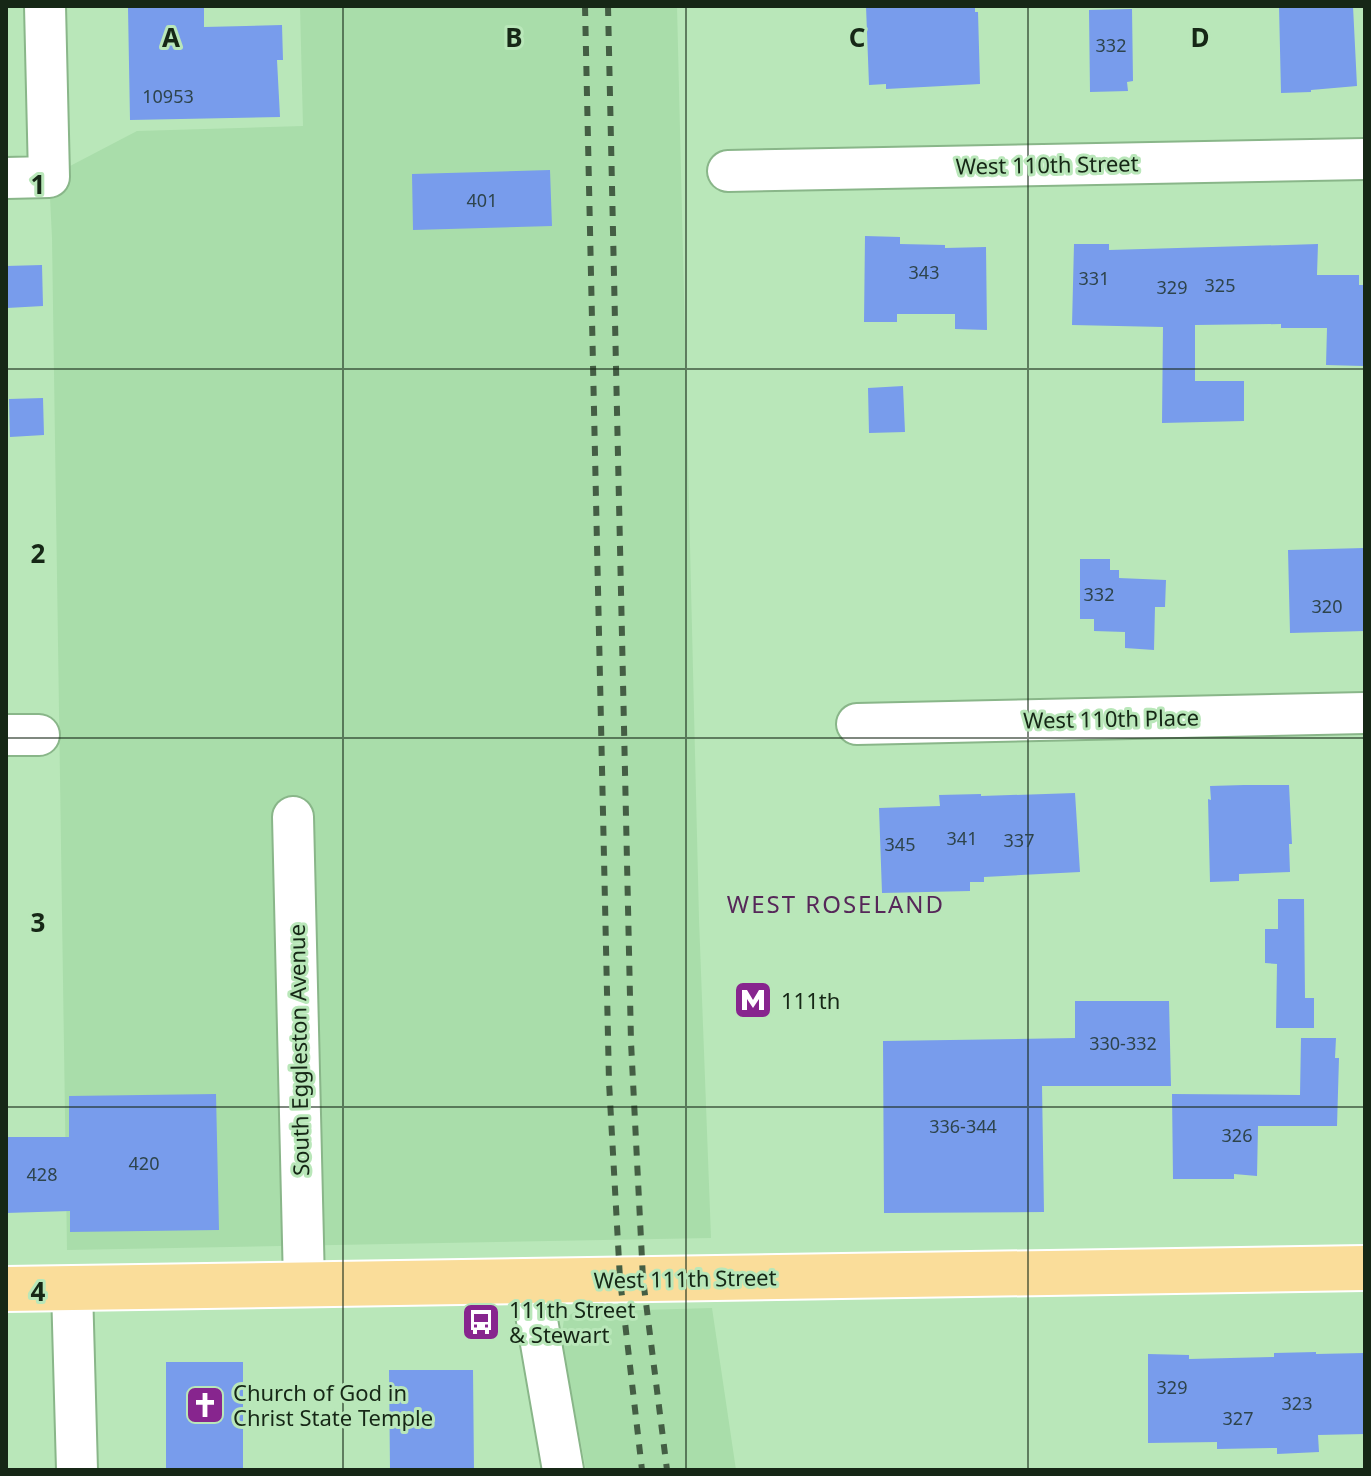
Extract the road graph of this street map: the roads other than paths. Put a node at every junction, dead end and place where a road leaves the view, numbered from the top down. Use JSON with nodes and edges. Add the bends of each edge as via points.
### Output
{"nodes":[{"id":1,"x":45,"y":6,"type":"edge"},
{"id":2,"x":1365,"y":159,"type":"edge"},
{"id":3,"x":728,"y":171,"type":"dead end"},
{"id":4,"x":6,"y":178,"type":"edge"},
{"id":5,"x":1365,"y":713,"type":"edge"},
{"id":6,"x":857,"y":724,"type":"dead end"},
{"id":7,"x":293,"y":817,"type":"dead end"},
{"id":8,"x":1365,"y":1268,"type":"edge"},
{"id":9,"x":530,"y":1280,"type":"junction"},
{"id":10,"x":304,"y":1284,"type":"junction"},
{"id":11,"x":72,"y":1288,"type":"junction"},
{"id":12,"x":6,"y":1289,"type":"edge"},
{"id":13,"x":77,"y":1470,"type":"edge"},
{"id":14,"x":563,"y":1470,"type":"edge"}],
"edges":[{"from":1,"to":4,"type":"street","via":[[49,177]]},
{"from":2,"to":3,"type":"street","name":"West 110th Street"},
{"from":5,"to":6,"type":"street","name":"West 110th Place"},
{"from":7,"to":10,"type":"street","name":"South Eggleston Avenue"},
{"from":8,"to":9,"type":"main road","name":"West 111th Street"},
{"from":9,"to":10,"type":"main road","name":"West 111th Street"},
{"from":9,"to":14,"type":"street"},
{"from":10,"to":11,"type":"main road","name":"West 111th Street"},
{"from":11,"to":12,"type":"main road","name":"West 111th Street"},
{"from":11,"to":13,"type":"street"}]}
